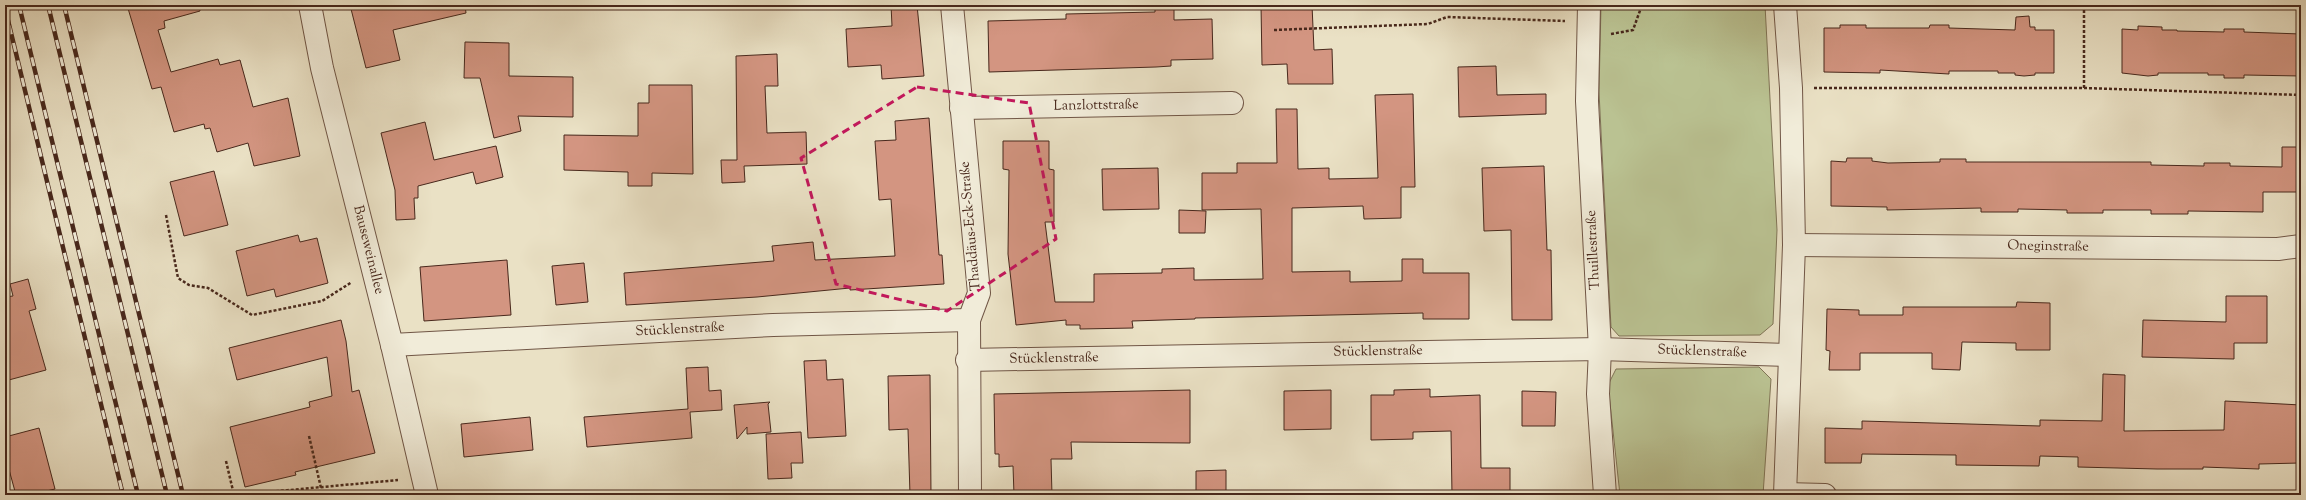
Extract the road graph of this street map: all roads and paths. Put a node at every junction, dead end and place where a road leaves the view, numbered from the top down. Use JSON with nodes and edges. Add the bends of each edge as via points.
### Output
{"nodes":[{"id":1,"x":310,"y":5,"type":"edge"},
{"id":2,"x":952,"y":5,"type":"edge"},
{"id":3,"x":1642,"y":5,"type":"edge"},
{"id":4,"x":1785,"y":5,"type":"edge"},
{"id":5,"x":2084,"y":5,"type":"edge"},
{"id":6,"x":1589,"y":22,"type":"edge"},
{"id":7,"x":1274,"y":30,"type":"dead end"},
{"id":8,"x":1791,"y":88,"type":"junction"},
{"id":9,"x":2084,"y":88,"type":"junction"},
{"id":10,"x":2301,"y":95,"type":"edge"},
{"id":11,"x":1232,"y":103,"type":"dead end"},
{"id":12,"x":961,"y":108,"type":"junction"},
{"id":13,"x":166,"y":215,"type":"dead end"},
{"id":14,"x":1794,"y":245,"type":"junction"},
{"id":15,"x":2301,"y":246,"type":"edge"},
{"id":16,"x":373,"y":270,"type":"junction"},
{"id":17,"x":969,"y":320,"type":"junction"},
{"id":18,"x":392,"y":345,"type":"junction"},
{"id":19,"x":1600,"y":349,"type":"junction"},
{"id":20,"x":1789,"y":355,"type":"junction"},
{"id":21,"x":967,"y":360,"type":"junction"},
{"id":22,"x":309,"y":436,"type":"dead end"},
{"id":23,"x":226,"y":461,"type":"dead end"},
{"id":24,"x":424,"y":485,"type":"edge"},
{"id":25,"x":320,"y":488,"type":"junction"},
{"id":26,"x":235,"y":495,"type":"edge"},
{"id":27,"x":970,"y":495,"type":"edge"},
{"id":28,"x":1605,"y":495,"type":"edge"},
{"id":29,"x":1785,"y":495,"type":"edge"},
{"id":30,"x":1824,"y":495,"type":"edge"}],
"edges":[{"from":1,"to":16,"type":"street","name":"Bauseweinallee","via":[[322,68]]},
{"from":2,"to":12,"type":"street","name":"Thaddäus-Eck-Straße"},
{"from":3,"to":6,"type":"path","via":[[1633,30]]},
{"from":4,"to":8,"type":"street"},
{"from":5,"to":9,"type":"path"},
{"from":6,"to":7,"type":"path","via":[[1447,17],[1428,24]]},
{"from":6,"to":19,"type":"street","name":"Thuillestraße","via":[[1587,100]]},
{"from":8,"to":9,"type":"path"},
{"from":8,"to":14,"type":"street"},
{"from":9,"to":10,"type":"path"},
{"from":11,"to":12,"type":"street","name":"Lanzlottstraße"},
{"from":12,"to":17,"type":"street","name":"Thaddäus-Eck-Straße","via":[[979,293]]},
{"from":13,"to":16,"type":"path","via":[[178,278],[189,285],[208,288],[252,315],[322,301]]},
{"from":14,"to":15,"type":"street","name":"Oneginstraße","via":[[2278,250]]},
{"from":14,"to":20,"type":"street"},
{"from":16,"to":18,"type":"street","name":"Bauseweinallee"},
{"from":17,"to":18,"type":"street","name":"Stücklenstraße","via":[[773,325]]},
{"from":17,"to":21,"type":"street","name":"Thaddäus-Eck-Straße"},
{"from":18,"to":24,"type":"street","name":"Bauseweinallee"},
{"from":19,"to":20,"type":"street","name":"Stücklenstraße"},
{"from":19,"to":21,"type":"street","name":"Stücklenstraße"},
{"from":19,"to":28,"type":"street","name":"Thuillestraße","via":[[1598,394]]},
{"from":20,"to":29,"type":"street"},
{"from":21,"to":27,"type":"street","name":"Thaddäus-Eck-Straße"},
{"from":22,"to":25,"type":"path"},
{"from":23,"to":26,"type":"path"},
{"from":24,"to":25,"type":"path","via":[[402,480]]},
{"from":25,"to":26,"type":"path"},
{"from":29,"to":30,"type":"street"}]}
